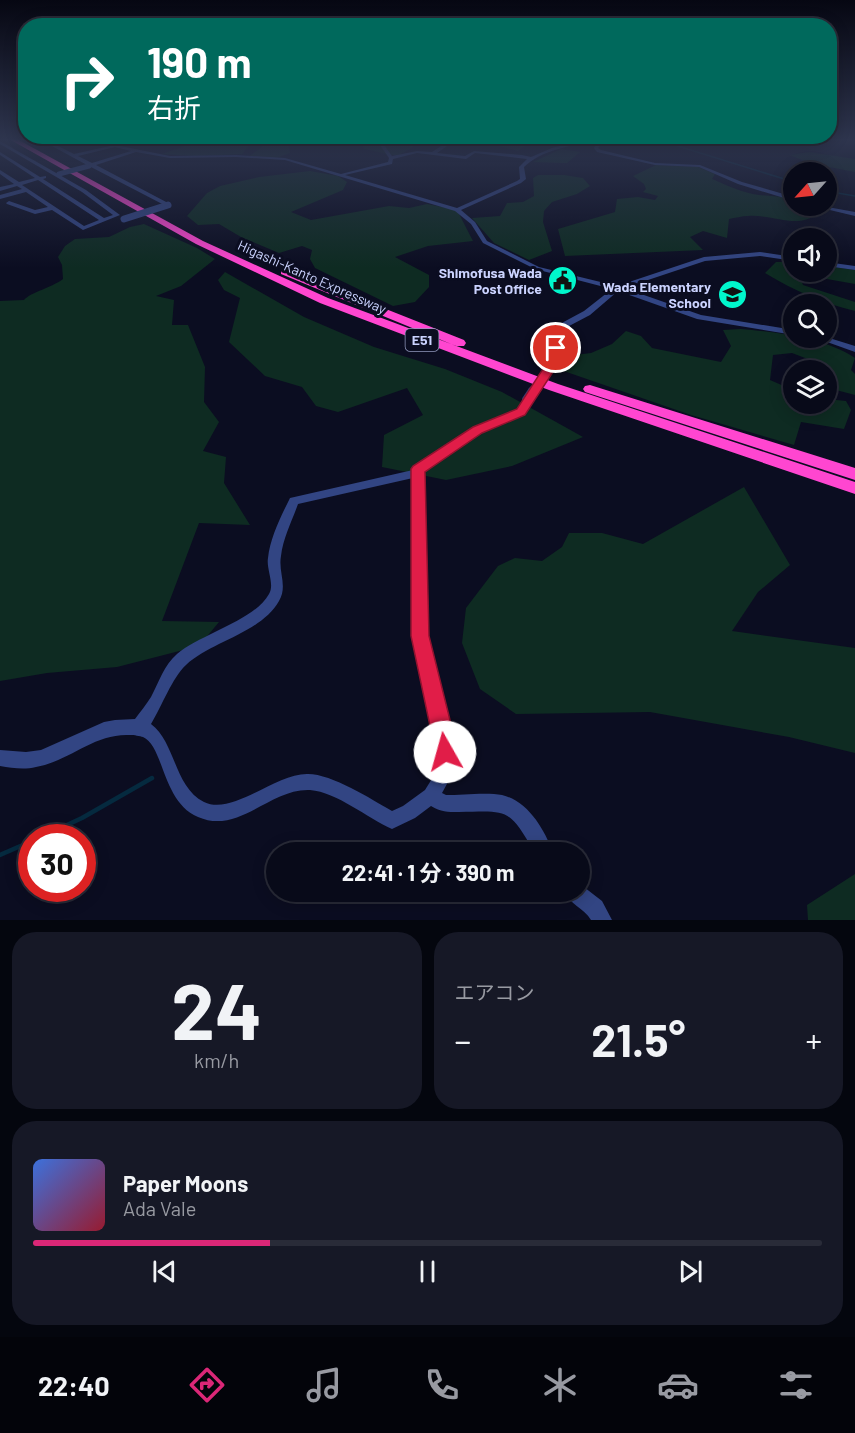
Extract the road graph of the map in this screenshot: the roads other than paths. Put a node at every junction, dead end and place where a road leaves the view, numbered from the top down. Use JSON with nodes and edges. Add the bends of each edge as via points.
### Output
{"nodes":[{"id":1,"x":15,"y":182,"type":"edge"},
{"id":2,"x":27,"y":182,"type":"edge"},
{"id":3,"x":45,"y":182,"type":"edge"},
{"id":4,"x":70,"y":182,"type":"edge"},
{"id":5,"x":81,"y":182,"type":"edge"},
{"id":6,"x":106,"y":182,"type":"edge"},
{"id":7,"x":122,"y":182,"type":"edge"},
{"id":8,"x":363,"y":182,"type":"edge"},
{"id":9,"x":519,"y":182,"type":"edge"},
{"id":10,"x":737,"y":182,"type":"edge"},
{"id":11,"x":18,"y":184,"type":"junction"},
{"id":12,"x":0,"y":189,"type":"edge"},
{"id":13,"x":26,"y":190,"type":"junction"},
{"id":14,"x":88,"y":193,"type":"junction"},
{"id":15,"x":34,"y":196,"type":"junction"},
{"id":16,"x":783,"y":196,"type":"edge"},
{"id":17,"x":0,"y":197,"type":"edge"},
{"id":18,"x":70,"y":198,"type":"junction"},
{"id":19,"x":62,"y":200,"type":"dead end"},
{"id":20,"x":9,"y":203,"type":"junction"},
{"id":21,"x":51,"y":205,"type":"junction"},
{"id":22,"x":0,"y":206,"type":"edge"},
{"id":23,"x":457,"y":210,"type":"junction"},
{"id":24,"x":837,"y":210,"type":"edge"},
{"id":25,"x":855,"y":214,"type":"edge"},
{"id":26,"x":117,"y":215,"type":"junction"},
{"id":27,"x":103,"y":220,"type":"junction"},
{"id":28,"x":783,"y":257,"type":"edge"},
{"id":29,"x":837,"y":266,"type":"edge"},
{"id":30,"x":855,"y":268,"type":"edge"},
{"id":31,"x":618,"y":288,"type":"junction"},
{"id":32,"x":783,"y":331,"type":"edge"},
{"id":33,"x":837,"y":343,"type":"edge"},
{"id":34,"x":855,"y":349,"type":"edge"},
{"id":35,"x":418,"y":473,"type":"junction"},
{"id":36,"x":855,"y":474,"type":"edge"},
{"id":37,"x":855,"y":488,"type":"edge"},
{"id":38,"x":138,"y":729,"type":"junction"},
{"id":39,"x":0,"y":758,"type":"edge"},
{"id":40,"x":431,"y":796,"type":"junction"},
{"id":41,"x":538,"y":842,"type":"edge"},
{"id":42,"x":587,"y":902,"type":"edge"},
{"id":43,"x":602,"y":920,"type":"edge"}],
"edges":[{"from":1,"to":11,"type":"street"},
{"from":2,"to":11,"type":"street"},
{"from":3,"to":18,"type":"street"},
{"from":4,"to":14,"type":"street"},
{"from":5,"to":37,"type":"highway","name":"Higashi-Kanto Expressway","number":"E51","via":[[262,273],[348,310],[560,389]]},
{"from":6,"to":36,"type":"highway","name":"Higashi-Kanto Expressway","number":"E51","via":[[195,230],[342,297],[513,363]]},
{"from":7,"to":26,"type":"street","bridge":true,"via":[[168,205],[126,220]]},
{"from":8,"to":23,"type":"street"},
{"from":9,"to":23,"type":"street"},
{"from":10,"to":16,"type":"street"},
{"from":11,"to":12,"type":"street"},
{"from":11,"to":13,"type":"street"},
{"from":13,"to":15,"type":"street"},
{"from":13,"to":17,"type":"street"},
{"from":14,"to":18,"type":"street"},
{"from":14,"to":26,"type":"street"},
{"from":15,"to":20,"type":"street"},
{"from":15,"to":21,"type":"street"},
{"from":18,"to":19,"type":"street"},
{"from":18,"to":27,"type":"street"},
{"from":20,"to":21,"type":"street","via":[[36,212]]},
{"from":20,"to":22,"type":"street"},
{"from":21,"to":27,"type":"street","via":[[84,228]]},
{"from":23,"to":31,"type":"street","via":[[485,242],[515,259]]},
{"from":24,"to":25,"type":"street"},
{"from":26,"to":27,"type":"street"},
{"from":28,"to":31,"type":"street","via":[[760,254],[704,259]]},
{"from":29,"to":30,"type":"street"},
{"from":31,"to":32,"type":"street","via":[[700,317]]},
{"from":31,"to":35,"type":"street","bridge":true,"via":[[587,313],[548,334],[547,339],[558,355],[521,412],[478,430],[418,469]]},
{"from":33,"to":34,"type":"street"},
{"from":35,"to":38,"type":"street","via":[[294,501],[276,547],[275,597],[259,615],[198,646],[180,660]]},
{"from":35,"to":40,"type":"street","via":[[420,636],[443,732],[446,771]]},
{"from":38,"to":39,"type":"street","via":[[103,730],[39,759]]},
{"from":38,"to":40,"type":"street","via":[[145,729],[159,744],[182,797],[201,811],[218,814],[286,786],[309,782],[334,790],[392,820]]},
{"from":40,"to":41,"type":"street","via":[[444,804],[501,803],[527,822]]},
{"from":42,"to":43,"type":"street"}]}
